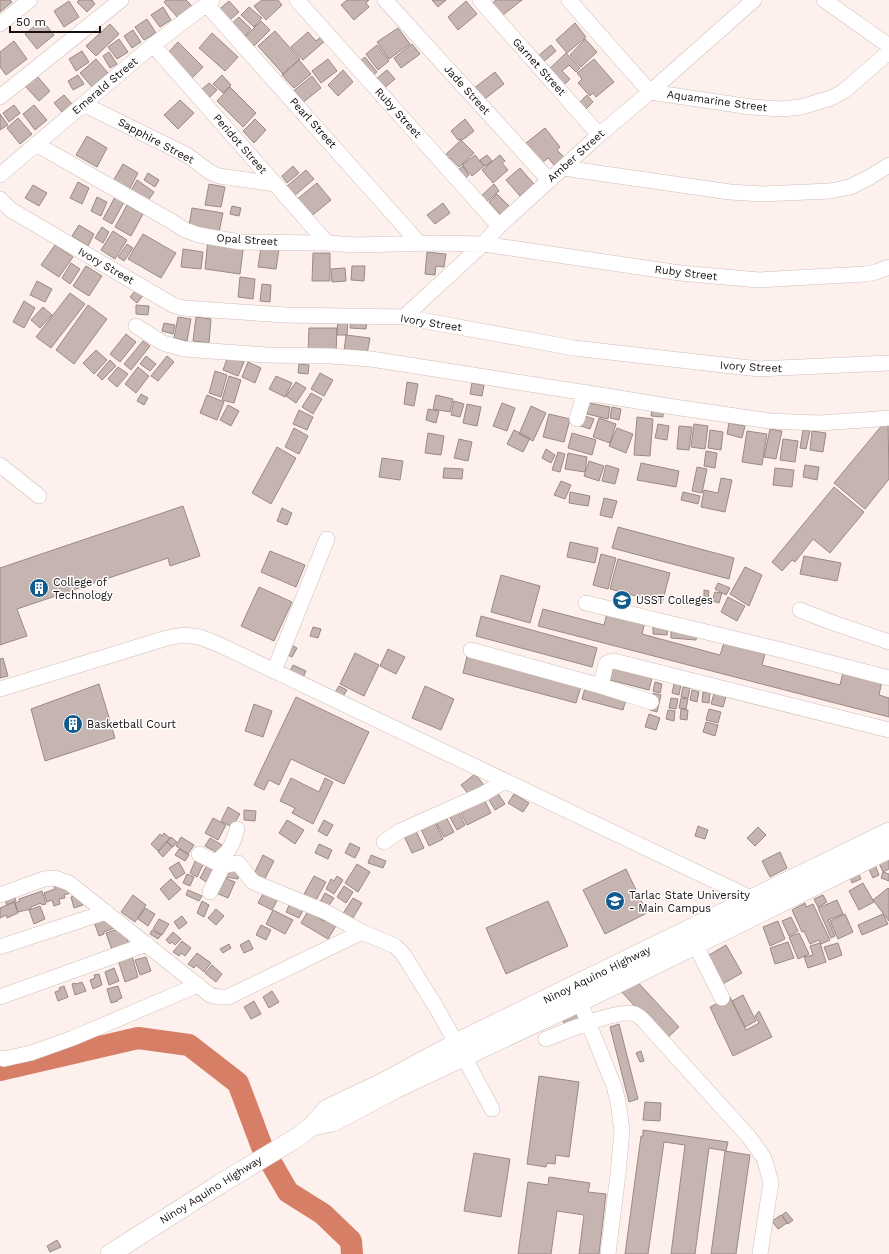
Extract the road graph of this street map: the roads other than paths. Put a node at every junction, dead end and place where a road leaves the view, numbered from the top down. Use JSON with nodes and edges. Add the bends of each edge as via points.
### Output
{"nodes":[{"id":1,"x":30,"y":0,"type":"edge"},
{"id":2,"x":121,"y":0,"type":"edge"},
{"id":3,"x":297,"y":0,"type":"edge"},
{"id":4,"x":385,"y":0,"type":"edge"},
{"id":5,"x":480,"y":0,"type":"edge"},
{"id":6,"x":569,"y":0,"type":"edge"},
{"id":7,"x":754,"y":0,"type":"edge"},
{"id":8,"x":824,"y":0,"type":"edge"},
{"id":9,"x":209,"y":2,"type":"edge"},
{"id":10,"x":0,"y":24,"type":"edge"},
{"id":11,"x":153,"y":45,"type":"junction"},
{"id":12,"x":889,"y":46,"type":"edge"},
{"id":13,"x":889,"y":52,"type":"edge"},
{"id":14,"x":650,"y":92,"type":"junction"},
{"id":15,"x":0,"y":97,"type":"edge"},
{"id":16,"x":83,"y":104,"type":"junction"},
{"id":17,"x":599,"y":135,"type":"junction"},
{"id":18,"x":36,"y":144,"type":"junction"},
{"id":19,"x":889,"y":164,"type":"edge"},
{"id":20,"x":563,"y":168,"type":"junction"},
{"id":21,"x":0,"y":175,"type":"edge"},
{"id":22,"x":549,"y":180,"type":"junction"},
{"id":23,"x":275,"y":184,"type":"junction"},
{"id":24,"x":0,"y":199,"type":"edge"},
{"id":25,"x":499,"y":226,"type":"junction"},
{"id":26,"x":327,"y":243,"type":"junction"},
{"id":27,"x":419,"y":243,"type":"junction"},
{"id":28,"x":483,"y":244,"type":"junction"},
{"id":29,"x":889,"y":267,"type":"edge"},
{"id":30,"x":404,"y":317,"type":"junction"},
{"id":31,"x":136,"y":326,"type":"dead end"},
{"id":32,"x":889,"y":363,"type":"edge"},
{"id":33,"x":584,"y":392,"type":"junction"},
{"id":34,"x":889,"y":418,"type":"edge"},
{"id":35,"x":578,"y":419,"type":"dead end"},
{"id":36,"x":0,"y":465,"type":"edge"},
{"id":37,"x":40,"y":496,"type":"dead end"},
{"id":38,"x":327,"y":540,"type":"dead end"},
{"id":39,"x":586,"y":603,"type":"dead end"},
{"id":40,"x":800,"y":610,"type":"dead end"},
{"id":41,"x":889,"y":642,"type":"edge"},
{"id":42,"x":471,"y":650,"type":"dead end"},
{"id":43,"x":274,"y":671,"type":"junction"},
{"id":44,"x":889,"y":678,"type":"edge"},
{"id":45,"x":601,"y":686,"type":"junction"},
{"id":46,"x":0,"y":689,"type":"edge"},
{"id":47,"x":651,"y":702,"type":"dead end"},
{"id":48,"x":889,"y":730,"type":"edge"},
{"id":49,"x":505,"y":781,"type":"junction"},
{"id":50,"x":237,"y":829,"type":"dead end"},
{"id":51,"x":889,"y":832,"type":"edge"},
{"id":52,"x":384,"y":842,"type":"dead end"},
{"id":53,"x":889,"y":849,"type":"edge"},
{"id":54,"x":199,"y":854,"type":"dead end"},
{"id":55,"x":219,"y":864,"type":"junction"},
{"id":56,"x":210,"y":892,"type":"dead end"},
{"id":57,"x":0,"y":895,"type":"edge"},
{"id":58,"x":778,"y":895,"type":"junction"},
{"id":59,"x":753,"y":899,"type":"junction"},
{"id":60,"x":106,"y":912,"type":"junction"},
{"id":61,"x":362,"y":932,"type":"junction"},
{"id":62,"x":701,"y":936,"type":"junction"},
{"id":63,"x":147,"y":944,"type":"junction"},
{"id":64,"x":0,"y":947,"type":"edge"},
{"id":65,"x":198,"y":985,"type":"junction"},
{"id":66,"x":0,"y":997,"type":"edge"},
{"id":67,"x":722,"y":998,"type":"dead end"},
{"id":68,"x":580,"y":1002,"type":"junction"},
{"id":69,"x":587,"y":1022,"type":"junction"},
{"id":70,"x":546,"y":1039,"type":"dead end"},
{"id":71,"x":460,"y":1050,"type":"junction"},
{"id":72,"x":0,"y":1058,"type":"edge"},
{"id":73,"x":492,"y":1109,"type":"dead end"},
{"id":74,"x":110,"y":1254,"type":"edge"},
{"id":75,"x":608,"y":1254,"type":"edge"},
{"id":76,"x":760,"y":1254,"type":"edge"}],
"edges":[{"from":1,"to":10,"type":"street"},
{"from":2,"to":15,"type":"street"},
{"from":3,"to":25,"type":"street","name":"Ruby Street"},
{"from":4,"to":22,"type":"street","name":"Jade Street"},
{"from":5,"to":17,"type":"street","name":"Garnet Street"},
{"from":6,"to":14,"type":"street"},
{"from":7,"to":14,"type":"street","name":"Amber Street"},
{"from":8,"to":12,"type":"street"},
{"from":9,"to":11,"type":"street","name":"Emerald Street"},
{"from":9,"to":27,"type":"street","name":"Pearl Street"},
{"from":11,"to":16,"type":"street","name":"Emerald Street"},
{"from":11,"to":23,"type":"street","name":"Peridot Street"},
{"from":13,"to":14,"type":"street","name":"Aquamarine Street","via":[[844,91],[831,98],[801,107],[751,107]]},
{"from":14,"to":17,"type":"street","name":"Amber Street"},
{"from":16,"to":18,"type":"street","name":"Emerald Street"},
{"from":16,"to":23,"type":"street","name":"Sapphire Street","via":[[187,155],[219,176]]},
{"from":17,"to":20,"type":"street","name":"Amber Street"},
{"from":18,"to":21,"type":"street","name":"Emerald Street"},
{"from":18,"to":26,"type":"street","name":"Opal Street","via":[[184,230],[240,242]]},
{"from":19,"to":20,"type":"street","via":[[850,187],[830,191],[762,194],[730,192]]},
{"from":20,"to":22,"type":"street","name":"Amber Street"},
{"from":22,"to":25,"type":"street","name":"Amber Street"},
{"from":23,"to":26,"type":"street","name":"Peridot Street"},
{"from":24,"to":30,"type":"street","name":"Ivory Street","via":[[11,210],[173,305],[183,308],[285,315]]},
{"from":25,"to":28,"type":"street","name":"Amber Street"},
{"from":26,"to":27,"type":"street","name":"Opal Street"},
{"from":27,"to":28,"type":"street","name":"Opal Street"},
{"from":28,"to":29,"type":"street","name":"Ruby Street","via":[[680,273],[759,280],[865,274]]},
{"from":28,"to":30,"type":"street","name":"Amber Street"},
{"from":30,"to":32,"type":"street","name":"Ivory Street","via":[[574,348],[743,368],[771,370]]},
{"from":31,"to":33,"type":"street","via":[[163,343],[184,350],[364,358]]},
{"from":33,"to":34,"type":"street","via":[[770,421],[819,422]]},
{"from":33,"to":35,"type":"street"},
{"from":36,"to":37,"type":"street"},
{"from":38,"to":43,"type":"street"},
{"from":39,"to":44,"type":"street"},
{"from":40,"to":41,"type":"street"},
{"from":42,"to":45,"type":"street"},
{"from":43,"to":46,"type":"street","via":[[200,637],[182,635]]},
{"from":43,"to":49,"type":"street"},
{"from":45,"to":47,"type":"street"},
{"from":45,"to":48,"type":"street","via":[[606,664],[614,661]]},
{"from":49,"to":52,"type":"street","via":[[483,794],[400,831]]},
{"from":49,"to":59,"type":"street"},
{"from":50,"to":55,"type":"street","via":[[229,851]]},
{"from":51,"to":58,"type":"main road","name":"Ninoy Aquino Highway"},
{"from":53,"to":58,"type":"main road","name":"Ninoy Aquino Highway"},
{"from":54,"to":55,"type":"street"},
{"from":55,"to":56,"type":"street"},
{"from":55,"to":61,"type":"street","via":[[238,864],[253,882],[326,912]]},
{"from":57,"to":60,"type":"street","via":[[44,879],[55,878],[69,883]]},
{"from":58,"to":59,"type":"main road","name":"Ninoy Aquino Highway"},
{"from":58,"to":62,"type":"main road","name":"Ninoy Aquino Highway"},
{"from":59,"to":62,"type":"main road","name":"Ninoy Aquino Highway"},
{"from":60,"to":63,"type":"street"},
{"from":60,"to":64,"type":"street"},
{"from":61,"to":65,"type":"street","via":[[228,997],[210,995]]},
{"from":61,"to":71,"type":"street","via":[[395,946],[403,954]]},
{"from":62,"to":67,"type":"street"},
{"from":62,"to":68,"type":"main road","name":"Ninoy Aquino Highway"},
{"from":62,"to":71,"type":"main road","name":"Ninoy Aquino Highway"},
{"from":63,"to":65,"type":"street"},
{"from":63,"to":66,"type":"street"},
{"from":65,"to":72,"type":"street","via":[[73,1038],[31,1053]]},
{"from":68,"to":69,"type":"street"},
{"from":68,"to":71,"type":"main road","name":"Ninoy Aquino Highway"},
{"from":69,"to":70,"type":"street"},
{"from":69,"to":75,"type":"street","via":[[614,1086],[622,1130]]},
{"from":69,"to":76,"type":"street","via":[[627,1012],[636,1014],[750,1137],[764,1158],[771,1182]]},
{"from":71,"to":73,"type":"street"},
{"from":71,"to":74,"type":"main road","name":"Ninoy Aquino Highway","via":[[395,1089],[332,1122],[305,1132]]}]}
